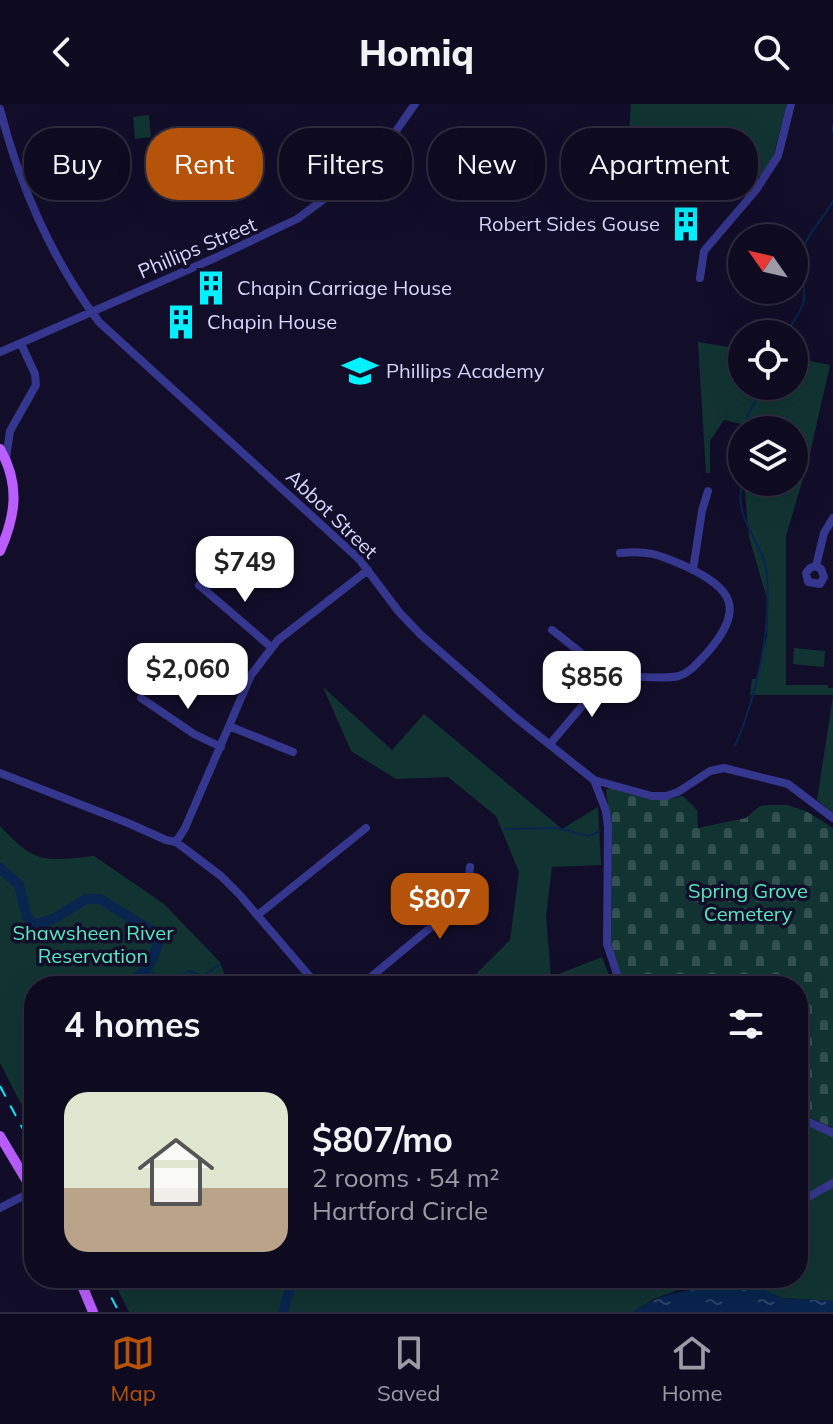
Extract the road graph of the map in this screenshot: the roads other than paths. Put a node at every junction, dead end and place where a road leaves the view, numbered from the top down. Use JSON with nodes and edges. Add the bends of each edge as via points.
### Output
{"nodes":[{"id":1,"x":415,"y":104,"type":"edge"},
{"id":2,"x":791,"y":104,"type":"edge"},
{"id":3,"x":0,"y":109,"type":"edge"},
{"id":4,"x":700,"y":278,"type":"dead end"},
{"id":5,"x":91,"y":312,"type":"junction"},
{"id":6,"x":21,"y":344,"type":"junction"},
{"id":7,"x":0,"y":352,"type":"edge"},
{"id":8,"x":0,"y":449,"type":"edge"},
{"id":9,"x":6,"y":459,"type":"junction"},
{"id":10,"x":708,"y":491,"type":"dead end"},
{"id":11,"x":833,"y":518,"type":"edge"},
{"id":12,"x":0,"y":551,"type":"edge"},
{"id":13,"x":620,"y":553,"type":"dead end"},
{"id":14,"x":816,"y":566,"type":"dead end"},
{"id":15,"x":368,"y":570,"type":"junction"},
{"id":16,"x":693,"y":570,"type":"junction"},
{"id":17,"x":199,"y":585,"type":"dead end"},
{"id":18,"x":552,"y":630,"type":"dead end"},
{"id":19,"x":271,"y":647,"type":"junction"},
{"id":20,"x":610,"y":673,"type":"junction"},
{"id":21,"x":141,"y":698,"type":"dead end"},
{"id":22,"x":229,"y":726,"type":"junction"},
{"id":23,"x":550,"y":744,"type":"junction"},
{"id":24,"x":221,"y":747,"type":"junction"},
{"id":25,"x":293,"y":752,"type":"dead end"},
{"id":26,"x":0,"y":773,"type":"edge"},
{"id":27,"x":594,"y":780,"type":"junction"},
{"id":28,"x":833,"y":818,"type":"edge"},
{"id":29,"x":366,"y":828,"type":"dead end"},
{"id":30,"x":176,"y":842,"type":"junction"},
{"id":31,"x":470,"y":867,"type":"dead end"},
{"id":32,"x":259,"y":914,"type":"junction"},
{"id":33,"x":310,"y":976,"type":"edge"},
{"id":34,"x":372,"y":976,"type":"edge"},
{"id":35,"x":618,"y":976,"type":"edge"},
{"id":36,"x":808,"y":1122,"type":"edge"},
{"id":37,"x":833,"y":1133,"type":"edge"},
{"id":38,"x":0,"y":1136,"type":"edge"},
{"id":39,"x":24,"y":1176,"type":"edge"},
{"id":40,"x":833,"y":1183,"type":"edge"},
{"id":41,"x":24,"y":1197,"type":"edge"},
{"id":42,"x":808,"y":1197,"type":"edge"},
{"id":43,"x":0,"y":1208,"type":"edge"},
{"id":44,"x":83,"y":1288,"type":"edge"},
{"id":45,"x":93,"y":1312,"type":"edge"}],
"edges":[{"from":1,"to":5,"type":"street","name":"Phillips Street","via":[[381,149],[297,219]]},
{"from":2,"to":4,"type":"street","via":[[778,156],[704,251]]},
{"from":3,"to":5,"type":"street","name":"Abbot Street","via":[[31,203]]},
{"from":5,"to":6,"type":"street","name":"Phillips Street"},
{"from":5,"to":15,"type":"street","name":"Abbot Street"},
{"from":6,"to":7,"type":"street","name":"Phillips Street"},
{"from":6,"to":9,"type":"street","via":[[36,385],[10,431]]},
{"from":8,"to":9,"type":"main road"},
{"from":9,"to":12,"type":"main road","via":[[14,514]]},
{"from":10,"to":16,"type":"street"},
{"from":11,"to":14,"type":"street"},
{"from":13,"to":16,"type":"street","via":[[653,552]]},
{"from":15,"to":19,"type":"street"},
{"from":15,"to":23,"type":"street","name":"Abbot Street","via":[[421,635]]},
{"from":16,"to":20,"type":"street","via":[[725,593],[729,613],[724,633],[691,670],[675,677]]},
{"from":17,"to":19,"type":"street"},
{"from":18,"to":20,"type":"street"},
{"from":19,"to":22,"type":"street","via":[[251,675]]},
{"from":20,"to":23,"type":"street"},
{"from":21,"to":24,"type":"street"},
{"from":22,"to":24,"type":"street"},
{"from":22,"to":25,"type":"street"},
{"from":23,"to":27,"type":"street","name":"Abbot Street"},
{"from":24,"to":30,"type":"street"},
{"from":26,"to":30,"type":"street"},
{"from":27,"to":28,"type":"street","via":[[666,796],[724,768],[788,784]]},
{"from":27,"to":35,"type":"street","via":[[608,827],[607,944]]},
{"from":29,"to":32,"type":"street"},
{"from":30,"to":32,"type":"street"},
{"from":31,"to":34,"type":"street","via":[[467,893],[460,903]]},
{"from":32,"to":33,"type":"street"},
{"from":36,"to":37,"type":"street"},
{"from":38,"to":39,"type":"main road"},
{"from":40,"to":42,"type":"street"},
{"from":41,"to":43,"type":"street"},
{"from":44,"to":45,"type":"main road"}]}
